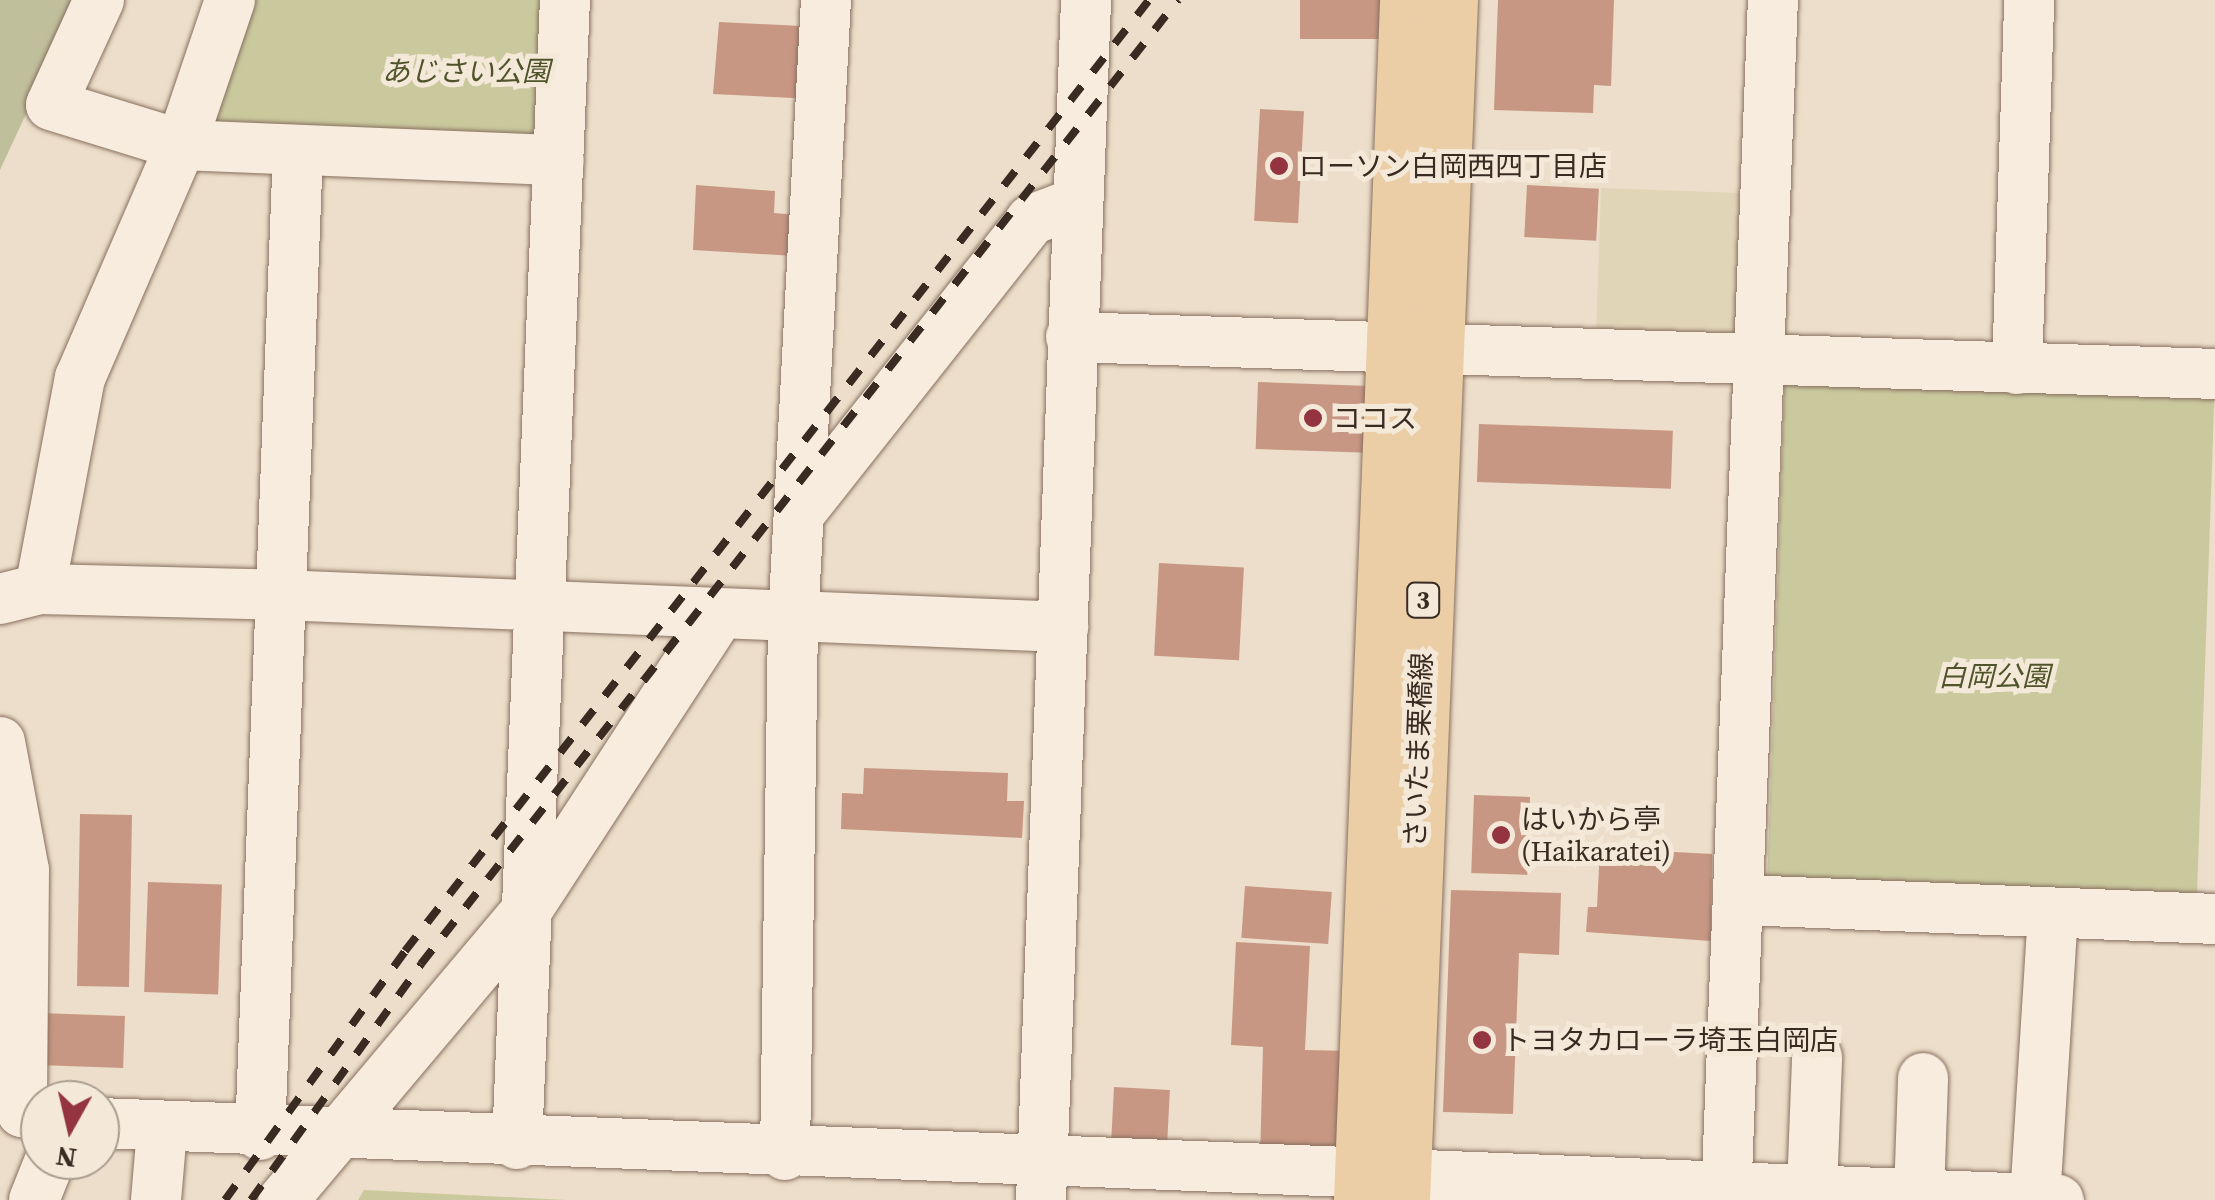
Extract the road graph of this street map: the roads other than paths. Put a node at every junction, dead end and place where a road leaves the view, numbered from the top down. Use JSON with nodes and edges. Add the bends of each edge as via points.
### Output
{"nodes":[{"id":1,"x":99,"y":0,"type":"edge"},
{"id":2,"x":230,"y":0,"type":"edge"},
{"id":3,"x":565,"y":0,"type":"edge"},
{"id":4,"x":826,"y":0,"type":"edge"},
{"id":5,"x":1086,"y":0,"type":"edge"},
{"id":6,"x":1407,"y":0,"type":"edge"},
{"id":7,"x":1450,"y":0,"type":"edge"},
{"id":8,"x":1773,"y":0,"type":"edge"},
{"id":9,"x":2029,"y":0,"type":"edge"},
{"id":10,"x":180,"y":145,"type":"junction"},
{"id":11,"x":298,"y":152,"type":"junction"},
{"id":12,"x":559,"y":160,"type":"junction"},
{"id":13,"x":1073,"y":204,"type":"junction"},
{"id":14,"x":1071,"y":338,"type":"junction"},
{"id":15,"x":1412,"y":354,"type":"junction"},
{"id":16,"x":1757,"y":358,"type":"junction"},
{"id":17,"x":2018,"y":369,"type":"junction"},
{"id":18,"x":2215,"y":374,"type":"edge"},
{"id":19,"x":800,"y":513,"type":"junction"},
{"id":20,"x":20,"y":594,"type":"edge"},
{"id":21,"x":280,"y":595,"type":"junction"},
{"id":22,"x":543,"y":610,"type":"junction"},
{"id":23,"x":720,"y":614,"type":"junction"},
{"id":24,"x":793,"y":620,"type":"junction"},
{"id":25,"x":1063,"y":627,"type":"junction"},
{"id":26,"x":0,"y":742,"type":"edge"},
{"id":27,"x":1744,"y":900,"type":"junction"},
{"id":28,"x":526,"y":910,"type":"junction"},
{"id":29,"x":2053,"y":916,"type":"junction"},
{"id":30,"x":2215,"y":919,"type":"edge"},
{"id":31,"x":1817,"y":1057,"type":"dead end"},
{"id":32,"x":1923,"y":1078,"type":"dead end"},
{"id":33,"x":22,"y":1080,"type":"edge"},
{"id":34,"x":120,"y":1125,"type":"edge"},
{"id":35,"x":162,"y":1130,"type":"junction"},
{"id":36,"x":260,"y":1135,"type":"junction"},
{"id":37,"x":328,"y":1138,"type":"junction"},
{"id":38,"x":517,"y":1144,"type":"junction"},
{"id":39,"x":786,"y":1155,"type":"junction"},
{"id":40,"x":1042,"y":1181,"type":"edge"},
{"id":41,"x":1382,"y":1188,"type":"edge"},
{"id":42,"x":1812,"y":1190,"type":"junction"},
{"id":43,"x":1726,"y":1193,"type":"edge"},
{"id":44,"x":1919,"y":1194,"type":"junction"},
{"id":45,"x":2035,"y":1199,"type":"edge"},
{"id":46,"x":156,"y":1200,"type":"edge"},
{"id":47,"x":283,"y":1200,"type":"edge"},
{"id":48,"x":2058,"y":1200,"type":"edge"}],
"edges":[{"from":1,"to":10,"type":"street","via":[[51,105]]},
{"from":2,"to":10,"type":"street"},
{"from":3,"to":12,"type":"street"},
{"from":4,"to":19,"type":"street"},
{"from":5,"to":13,"type":"street"},
{"from":6,"to":15,"type":"main road","name":"さいたま栗橋線","number":"3"},
{"from":7,"to":15,"type":"main road","name":"さいたま栗橋線","number":"3"},
{"from":8,"to":16,"type":"street"},
{"from":9,"to":17,"type":"street"},
{"from":10,"to":11,"type":"street"},
{"from":10,"to":20,"type":"street","via":[[80,378]]},
{"from":11,"to":12,"type":"street"},
{"from":11,"to":21,"type":"street"},
{"from":12,"to":22,"type":"street"},
{"from":13,"to":14,"type":"street"},
{"from":13,"to":19,"type":"street","via":[[1031,220]]},
{"from":14,"to":15,"type":"street"},
{"from":14,"to":25,"type":"street"},
{"from":15,"to":16,"type":"street"},
{"from":15,"to":41,"type":"main road","name":"さいたま栗橋線","number":"3"},
{"from":16,"to":17,"type":"street"},
{"from":16,"to":27,"type":"street"},
{"from":17,"to":18,"type":"street"},
{"from":19,"to":24,"type":"street"},
{"from":20,"to":21,"type":"street"},
{"from":21,"to":22,"type":"street"},
{"from":21,"to":36,"type":"street"},
{"from":22,"to":23,"type":"street"},
{"from":22,"to":28,"type":"street"},
{"from":23,"to":24,"type":"street"},
{"from":23,"to":28,"type":"street"},
{"from":24,"to":25,"type":"street"},
{"from":24,"to":39,"type":"street"},
{"from":25,"to":40,"type":"street"},
{"from":26,"to":33,"type":"street","via":[[24,870]]},
{"from":27,"to":29,"type":"street"},
{"from":27,"to":43,"type":"street"},
{"from":28,"to":37,"type":"street"},
{"from":28,"to":38,"type":"street"},
{"from":29,"to":30,"type":"street"},
{"from":29,"to":45,"type":"street"},
{"from":31,"to":42,"type":"street"},
{"from":32,"to":44,"type":"street"},
{"from":34,"to":35,"type":"street"},
{"from":35,"to":36,"type":"street"},
{"from":35,"to":46,"type":"street"},
{"from":36,"to":37,"type":"street"},
{"from":37,"to":38,"type":"street"},
{"from":37,"to":47,"type":"street"},
{"from":38,"to":39,"type":"street"},
{"from":39,"to":40,"type":"street"},
{"from":40,"to":41,"type":"street"},
{"from":41,"to":43,"type":"street"},
{"from":42,"to":43,"type":"street"},
{"from":42,"to":44,"type":"street"},
{"from":44,"to":45,"type":"street"},
{"from":45,"to":48,"type":"street"}]}
